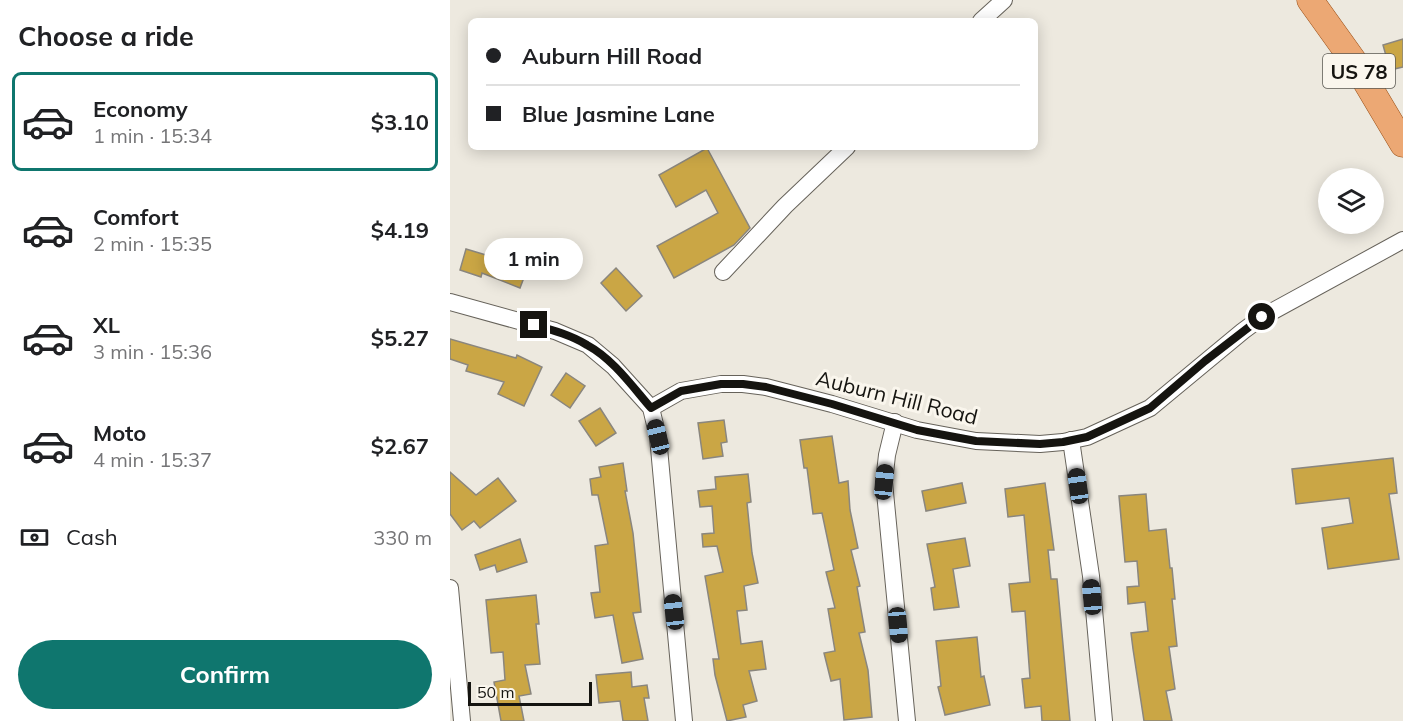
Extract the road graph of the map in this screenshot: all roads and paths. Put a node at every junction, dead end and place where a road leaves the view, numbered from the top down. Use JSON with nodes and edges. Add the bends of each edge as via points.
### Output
{"nodes":[{"id":1,"x":1004,"y":0,"type":"edge"},
{"id":2,"x":1310,"y":0,"type":"edge"},
{"id":3,"x":984,"y":18,"type":"edge"},
{"id":4,"x":1403,"y":144,"type":"edge"},
{"id":5,"x":844,"y":150,"type":"edge"},
{"id":6,"x":1403,"y":240,"type":"edge"},
{"id":7,"x":723,"y":272,"type":"dead end"},
{"id":8,"x":450,"y":302,"type":"edge"},
{"id":9,"x":651,"y":408,"type":"junction"},
{"id":10,"x":895,"y":422,"type":"junction"},
{"id":11,"x":1071,"y":440,"type":"junction"},
{"id":12,"x":450,"y":588,"type":"edge"},
{"id":13,"x":462,"y":721,"type":"edge"},
{"id":14,"x":684,"y":721,"type":"edge"},
{"id":15,"x":907,"y":721,"type":"edge"},
{"id":16,"x":1104,"y":721,"type":"edge"}],
"edges":[{"from":1,"to":3,"type":"street"},
{"from":2,"to":4,"type":"main road","number":"US 78","via":[[1353,60]]},
{"from":5,"to":7,"type":"street"},
{"from":6,"to":11,"type":"street","name":"Auburn Hill Road","via":[[1262,317],[1150,408],[1087,437]]},
{"from":8,"to":9,"type":"street","via":[[555,331],[588,345]]},
{"from":9,"to":10,"type":"street","name":"Auburn Hill Road","via":[[681,391],[743,384]]},
{"from":9,"to":14,"type":"street","via":[[658,437]]},
{"from":10,"to":11,"type":"street","name":"Auburn Hill Road","via":[[976,441],[1040,444]]},
{"from":10,"to":15,"type":"street","via":[[884,482]]},
{"from":11,"to":16,"type":"street","via":[[1090,576]]},
{"from":12,"to":13,"type":"street"}]}
